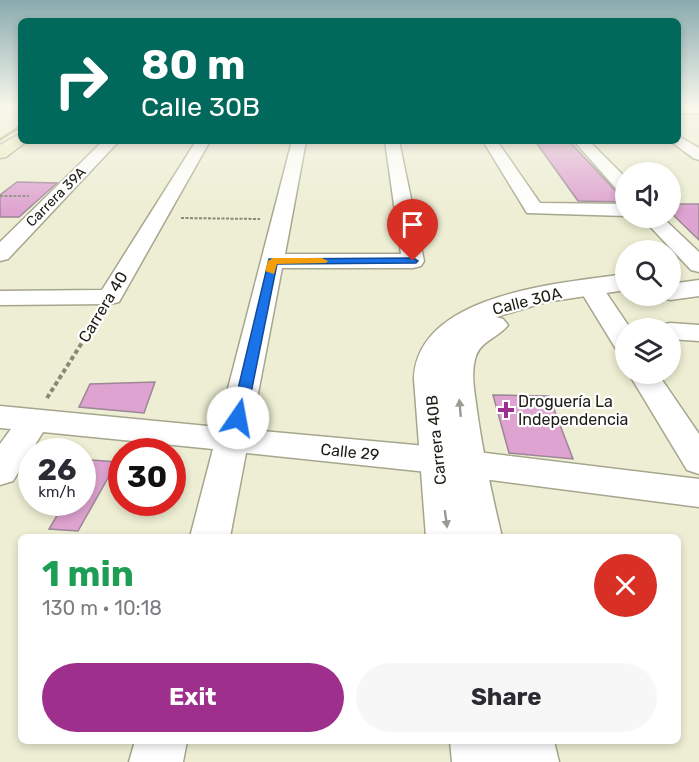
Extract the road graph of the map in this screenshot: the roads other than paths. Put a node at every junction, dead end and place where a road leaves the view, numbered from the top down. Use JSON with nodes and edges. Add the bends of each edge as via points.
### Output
{"nodes":[{"id":1,"x":17,"y":141,"type":"edge"},
{"id":2,"x":681,"y":142,"type":"edge"},
{"id":3,"x":109,"y":144,"type":"edge"},
{"id":4,"x":201,"y":144,"type":"edge"},
{"id":5,"x":297,"y":144,"type":"edge"},
{"id":6,"x":393,"y":144,"type":"edge"},
{"id":7,"x":492,"y":144,"type":"edge"},
{"id":8,"x":584,"y":144,"type":"edge"},
{"id":9,"x":0,"y":153,"type":"edge"},
{"id":10,"x":699,"y":155,"type":"edge"},
{"id":11,"x":615,"y":177,"type":"edge"},
{"id":12,"x":615,"y":210,"type":"edge"},
{"id":13,"x":662,"y":228,"type":"edge"},
{"id":14,"x":0,"y":254,"type":"edge"},
{"id":15,"x":273,"y":261,"type":"junction"},
{"id":16,"x":699,"y":265,"type":"edge"},
{"id":17,"x":699,"y":272,"type":"edge"},
{"id":18,"x":681,"y":274,"type":"edge"},
{"id":19,"x":615,"y":286,"type":"edge"},
{"id":20,"x":699,"y":288,"type":"edge"},
{"id":21,"x":681,"y":290,"type":"edge"},
{"id":22,"x":595,"y":294,"type":"junction"},
{"id":23,"x":615,"y":295,"type":"edge"},
{"id":24,"x":0,"y":298,"type":"edge"},
{"id":25,"x":615,"y":327,"type":"edge"},
{"id":26,"x":681,"y":332,"type":"edge"},
{"id":27,"x":699,"y":333,"type":"edge"},
{"id":28,"x":650,"y":384,"type":"edge"},
{"id":29,"x":0,"y":417,"type":"edge"},
{"id":30,"x":33,"y":420,"type":"junction"},
{"id":31,"x":233,"y":440,"type":"junction"},
{"id":32,"x":699,"y":461,"type":"edge"},
{"id":33,"x":451,"y":462,"type":"junction"},
{"id":34,"x":0,"y":472,"type":"edge"},
{"id":35,"x":699,"y":493,"type":"edge"},
{"id":36,"x":211,"y":534,"type":"edge"},
{"id":37,"x":448,"y":534,"type":"edge"},
{"id":38,"x":479,"y":534,"type":"edge"},
{"id":39,"x":160,"y":744,"type":"edge"},
{"id":40,"x":479,"y":744,"type":"edge"},
{"id":41,"x":526,"y":744,"type":"edge"},
{"id":42,"x":156,"y":762,"type":"edge"},
{"id":43,"x":482,"y":762,"type":"edge"},
{"id":44,"x":529,"y":762,"type":"edge"}],
"edges":[{"from":1,"to":9,"type":"main road"},
{"from":2,"to":10,"type":"street"},
{"from":3,"to":14,"type":"street","name":"Carrera 39A"},
{"from":4,"to":24,"type":"street","name":"Carrera 40","via":[[110,297]]},
{"from":5,"to":15,"type":"street"},
{"from":6,"to":15,"type":"street","via":[[413,261]]},
{"from":7,"to":12,"type":"street","via":[[534,209]]},
{"from":8,"to":11,"type":"street"},
{"from":13,"to":16,"type":"street"},
{"from":15,"to":31,"type":"street"},
{"from":17,"to":18,"type":"street"},
{"from":19,"to":22,"type":"street"},
{"from":20,"to":21,"type":"street"},
{"from":22,"to":23,"type":"street"},
{"from":22,"to":25,"type":"street"},
{"from":22,"to":33,"type":"street","name":"Carrera 40B","via":[[504,319],[450,348],[456,375]]},
{"from":26,"to":27,"type":"street"},
{"from":28,"to":32,"type":"street"},
{"from":29,"to":30,"type":"street","name":"Calle 29"},
{"from":30,"to":31,"type":"street","name":"Calle 29"},
{"from":30,"to":34,"type":"street"},
{"from":31,"to":33,"type":"street","name":"Calle 29"},
{"from":31,"to":36,"type":"street"},
{"from":33,"to":35,"type":"street","name":"Calle 29"},
{"from":33,"to":37,"type":"street","name":"Carrera 40B","one_way":true},
{"from":33,"to":38,"type":"street","name":"Carrera 40B"},
{"from":39,"to":42,"type":"street"},
{"from":40,"to":43,"type":"street"},
{"from":41,"to":44,"type":"street"}]}
